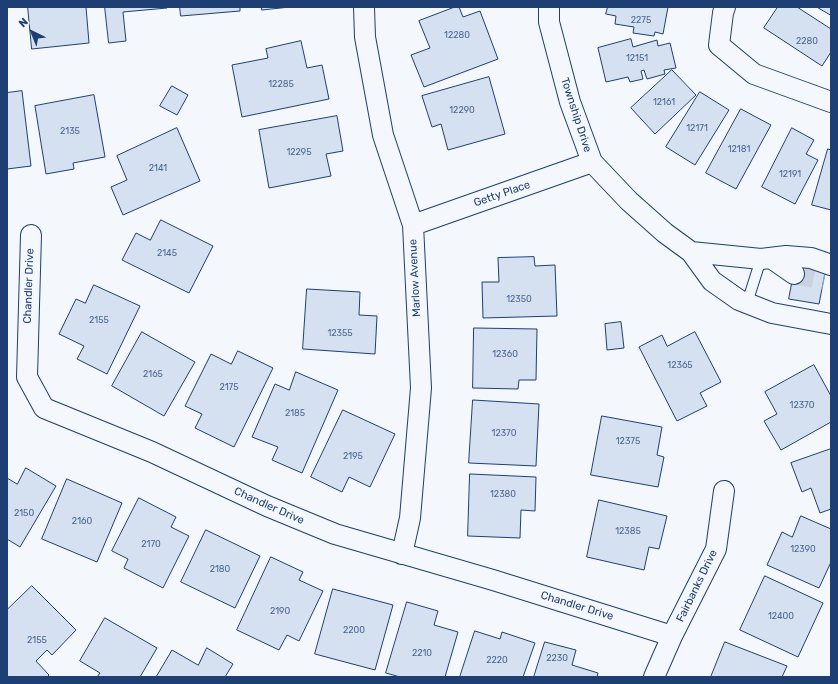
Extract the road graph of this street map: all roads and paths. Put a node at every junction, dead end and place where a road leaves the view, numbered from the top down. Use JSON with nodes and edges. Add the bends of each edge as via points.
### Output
{"nodes":[{"id":1,"x":364,"y":7,"type":"edge"},
{"id":2,"x":549,"y":7,"type":"edge"},
{"id":3,"x":725,"y":7,"type":"edge"},
{"id":4,"x":831,"y":102,"type":"edge"},
{"id":5,"x":592,"y":162,"type":"junction"},
{"id":6,"x":413,"y":225,"type":"junction"},
{"id":7,"x":31,"y":235,"type":"dead end"},
{"id":8,"x":691,"y":252,"type":"junction"},
{"id":9,"x":766,"y":258,"type":"junction"},
{"id":10,"x":794,"y":274,"type":"tunnel mouth"},
{"id":11,"x":829,"y":274,"type":"edge"},
{"id":12,"x":747,"y":303,"type":"junction"},
{"id":13,"x":831,"y":324,"type":"edge"},
{"id":14,"x":724,"y":491,"type":"dead end"},
{"id":15,"x":402,"y":554,"type":"junction"},
{"id":16,"x":672,"y":636,"type":"junction"},
{"id":17,"x":654,"y":677,"type":"edge"}],
"edges":[{"from":1,"to":6,"type":"street","name":"Marlow Avenue","via":[[365,37],[384,135]]},
{"from":2,"to":5,"type":"street","name":"Township Drive","via":[[549,22],[570,102]]},
{"from":3,"to":4,"type":"street","via":[[722,13],[719,45],[754,74]]},
{"from":5,"to":6,"type":"street","name":"Getty Place"},
{"from":5,"to":8,"type":"street","name":"Township Drive","via":[[629,201]]},
{"from":6,"to":15,"type":"street","name":"Marlow Avenue","via":[[421,388],[410,518]]},
{"from":7,"to":15,"type":"street","name":"Chandler Drive","via":[[27,377],[44,408],[152,452],[335,534]]},
{"from":8,"to":9,"type":"street"},
{"from":8,"to":12,"type":"street","name":"Township Drive","via":[[712,281]]},
{"from":9,"to":10,"type":"street"},
{"from":9,"to":11,"type":"street","via":[[811,258]]},
{"from":9,"to":12,"type":"lane"},
{"from":12,"to":13,"type":"street","name":"Township Drive","via":[[772,313]]},
{"from":14,"to":16,"type":"street","name":"Fairbanks Drive","via":[[716,549]]},
{"from":15,"to":16,"type":"street","name":"Chandler Drive"},
{"from":16,"to":17,"type":"street","name":"Fairbanks Drive"}]}
